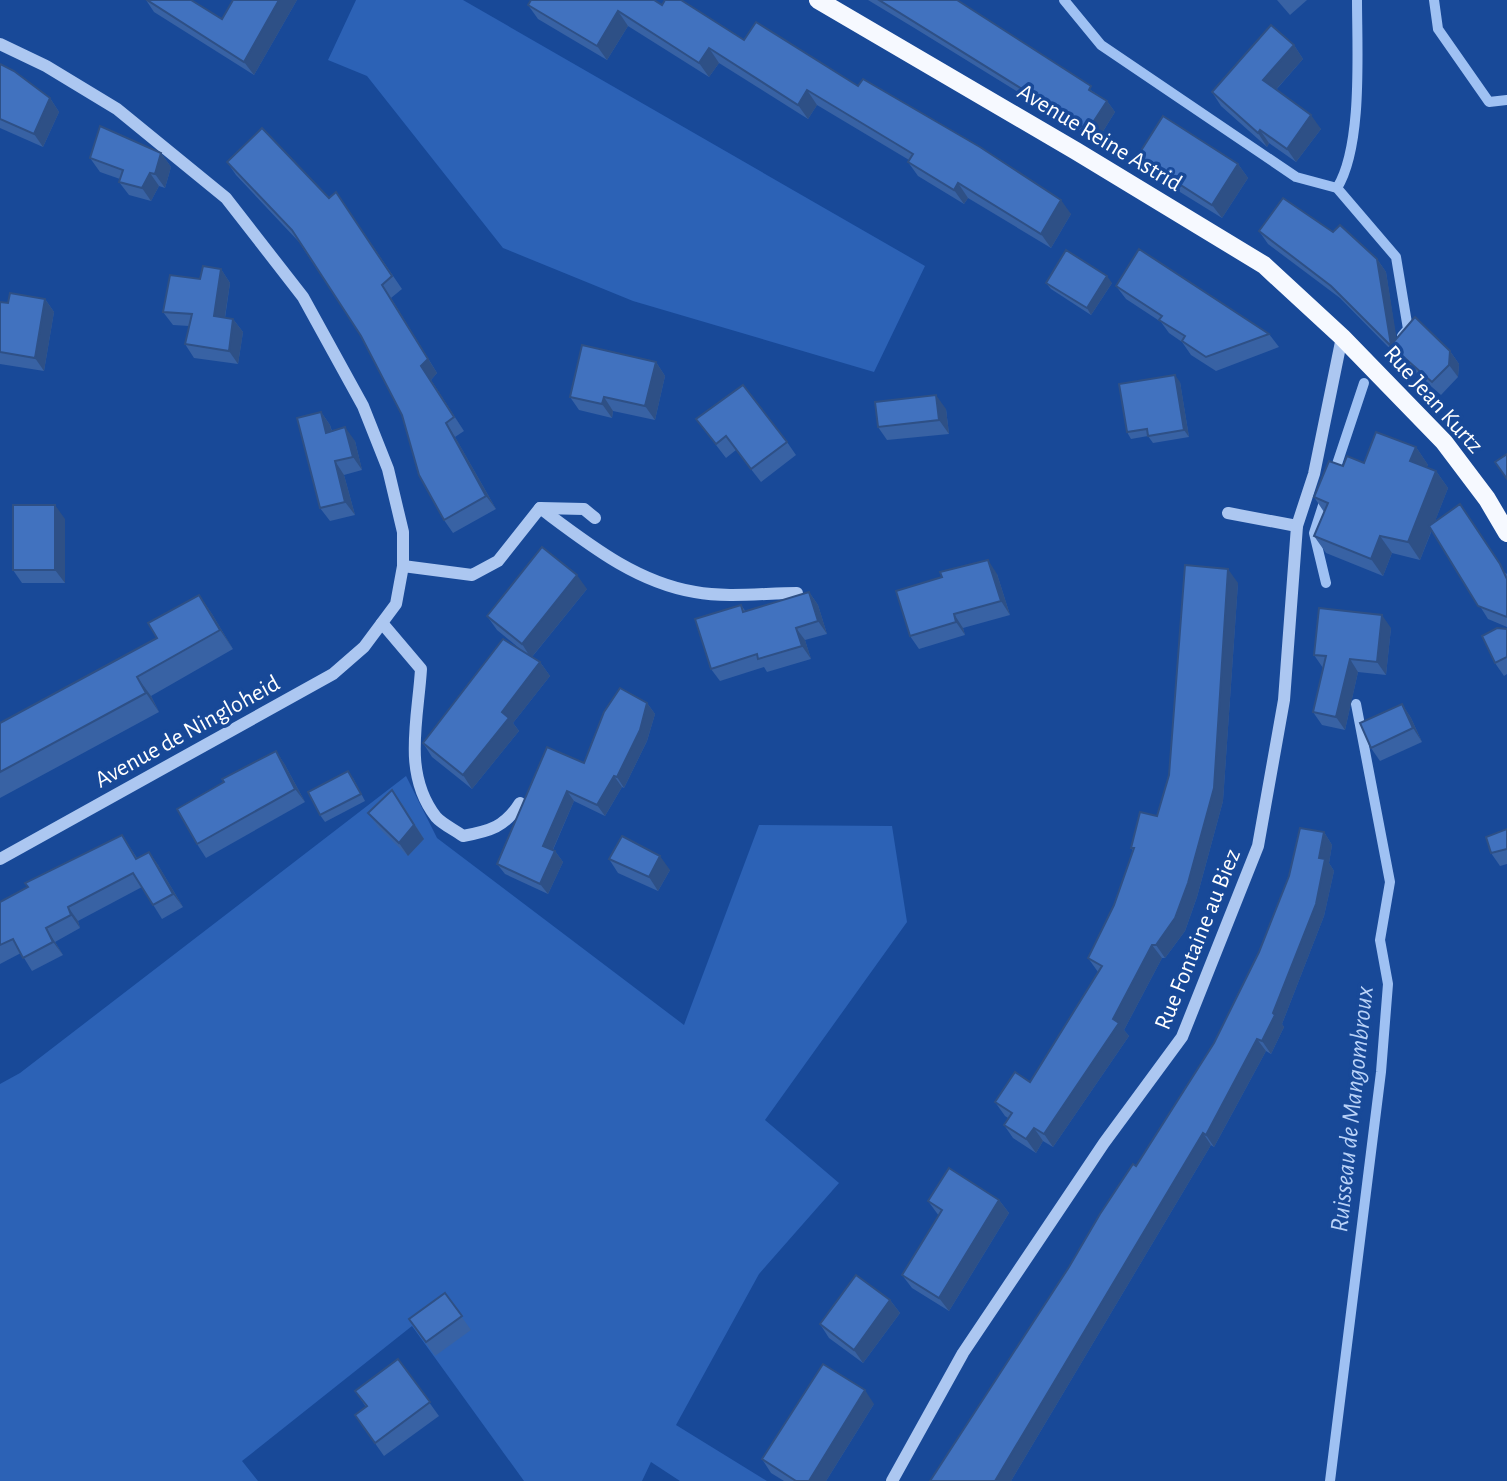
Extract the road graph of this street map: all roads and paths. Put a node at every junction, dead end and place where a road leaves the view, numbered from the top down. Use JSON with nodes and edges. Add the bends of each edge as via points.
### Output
{"nodes":[{"id":1,"x":818,"y":0,"type":"edge"},
{"id":2,"x":0,"y":44,"type":"edge"},
{"id":3,"x":1342,"y":337,"type":"junction"},
{"id":4,"x":540,"y":508,"type":"junction"},
{"id":5,"x":1228,"y":513,"type":"dead end"},
{"id":6,"x":595,"y":518,"type":"dead end"},
{"id":7,"x":1297,"y":526,"type":"junction"},
{"id":8,"x":1507,"y":533,"type":"edge"},
{"id":9,"x":403,"y":566,"type":"junction"},
{"id":10,"x":797,"y":593,"type":"edge"},
{"id":11,"x":382,"y":623,"type":"junction"},
{"id":12,"x":520,"y":803,"type":"edge"},
{"id":13,"x":0,"y":859,"type":"edge"},
{"id":14,"x":892,"y":1481,"type":"edge"}],
"edges":[{"from":1,"to":3,"type":"main road","name":"Avenue Reine Astrid","via":[[1264,265]]},
{"from":2,"to":9,"type":"street","name":"Avenue de Ningloheid","via":[[117,109],[226,198],[303,297],[363,406],[388,469],[403,532]]},
{"from":3,"to":7,"type":"street","name":"Rue Fontaine au Biez","via":[[1314,474]]},
{"from":3,"to":8,"type":"main road","name":"Rue Jean Kurtz","via":[[1444,442]]},
{"from":4,"to":6,"type":"street","via":[[583,509]]},
{"from":4,"to":9,"type":"street","via":[[498,561],[472,575]]},
{"from":4,"to":10,"type":"street","via":[[600,554],[662,583],[696,593]]},
{"from":5,"to":7,"type":"street"},
{"from":7,"to":14,"type":"street","name":"Rue Fontaine au Biez","via":[[1284,700],[1258,846],[1182,1037],[1104,1143],[964,1353]]},
{"from":9,"to":11,"type":"street","name":"Avenue de Ningloheid","via":[[396,604]]},
{"from":11,"to":12,"type":"street","via":[[421,670],[412,753],[420,784],[437,818],[463,836],[496,830]]},
{"from":11,"to":13,"type":"street","name":"Avenue de Ningloheid","via":[[364,647],[333,674]]}]}
